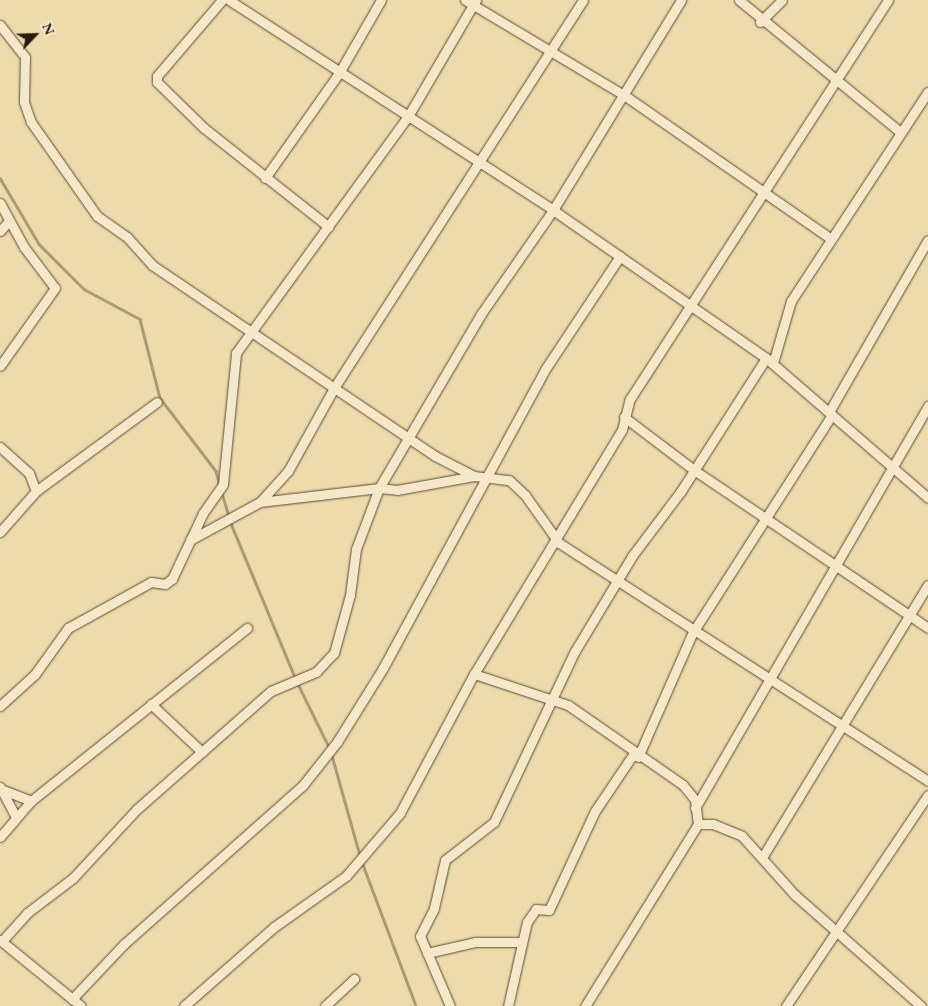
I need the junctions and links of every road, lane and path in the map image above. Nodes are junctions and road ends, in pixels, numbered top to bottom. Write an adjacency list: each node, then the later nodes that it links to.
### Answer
1 (222, 0): 20 (street)
2 (229, 0): 13 (street)
3 (381, 0): 13 (street)
4 (583, 0): 12 (street)
5 (681, 0): 16 (street)
6 (739, 0): 10 (street)
7 (782, 0): 10 (street)
8 (888, 0): 14 (street)
9 (471, 2): 12 (street); 17 (street)
10 (760, 22): 14 (street)
11 (0, 25): 31 (street)
12 (550, 48): 16 (street); 19 (street)
13 (339, 73): 17 (street); 20 (street)
14 (837, 79): 18 (street); 21 (street)
15 (928, 92): 18 (street)
16 (624, 96): 21 (street); 23 (street)
17 (407, 118): 19 (street); 25 (street)
18 (900, 132): 27 (street)
19 (481, 163): 23 (street); 34 (street)
20 (265, 178): 25 (street)
21 (763, 189): 27 (street); 30 (street)
22 (0, 203): 24 (street)
23 (554, 210): 29 (street); 39 (street)
24 (10, 221): 26 (street); 33 (street)
25 (329, 227): 31 (street)
26 (0, 231)
27 (831, 239): 32 (street)
28 (928, 240): 37 (street)
29 (620, 256): 30 (street); 44 (street)
30 (691, 305): 32 (street); 38 (street)
31 (249, 331): 34 (street); 52 (street)
32 (769, 360): 37 (street); 42 (street)
33 (0, 366)
34 (334, 388): 39 (street); 48 (street)
35 (157, 402): 46 (street)
36 (928, 406): 41 (street)
37 (831, 413): 41 (street); 49 (street)
38 (624, 417): 42 (street); 51 (street)
39 (407, 436): 43 (street); 45 (street)
40 (0, 447): 46 (street)
41 (895, 468): 47 (street); 53 (street)
42 (694, 470): 49 (street); 54 (street)
43 (474, 476): 44 (street); 45 (street)
44 (487, 476): 51 (street); 83 (street)
45 (379, 488): 48 (street); 66 (street)
46 (36, 491): 50 (street)
47 (928, 498)
48 (260, 502): 52 (street)
49 (764, 517): 53 (street); 59 (street)
50 (0, 532)
51 (554, 537): 54 (street); 60 (street)
52 (190, 540): 64 (street)
53 (838, 563): 56 (street); 61 (street)
54 (617, 583): 59 (street); 62 (street)
55 (928, 585): 56 (street)
56 (909, 615): 58 (street); 65 (street)
57 (247, 628): 63 (street)
58 (928, 628)
59 (693, 632): 61 (street); 67 (street)
60 (474, 674): 62 (street); 85 (street)
61 (768, 680): 65 (street); 72 (street)
62 (555, 701): 67 (street); 81 (street)
63 (151, 704): 66 (street); 71 (street)
64 (0, 706)
65 (840, 726): 68 (street); 77 (street)
66 (202, 752): 79 (street)
67 (636, 755): 72 (street); 80 (street)
68 (928, 781)
69 (2, 788): 71 (street); 74 (street)
70 (926, 799): 73 (street); 78 (street)
71 (31, 800): 74 (street)
72 (695, 808): 75 (street)
73 (928, 812)
74 (16, 817): 76 (street)
75 (698, 824): 77 (street); 89 (street)
76 (0, 836)
77 (763, 856): 78 (street)
78 (837, 932): 90 (street); 91 (street)
79 (1, 940): 83 (street)
80 (522, 942): 81 (street); 88 (street)
81 (428, 953): 87 (street)
82 (354, 979): 86 (street)
83 (72, 999): 84 (street)
84 (82, 1006)
85 (184, 1006)
86 (325, 1006)
87 (450, 1006)
88 (508, 1006)
89 (585, 1006)
90 (786, 1006)
91 (921, 1006)

